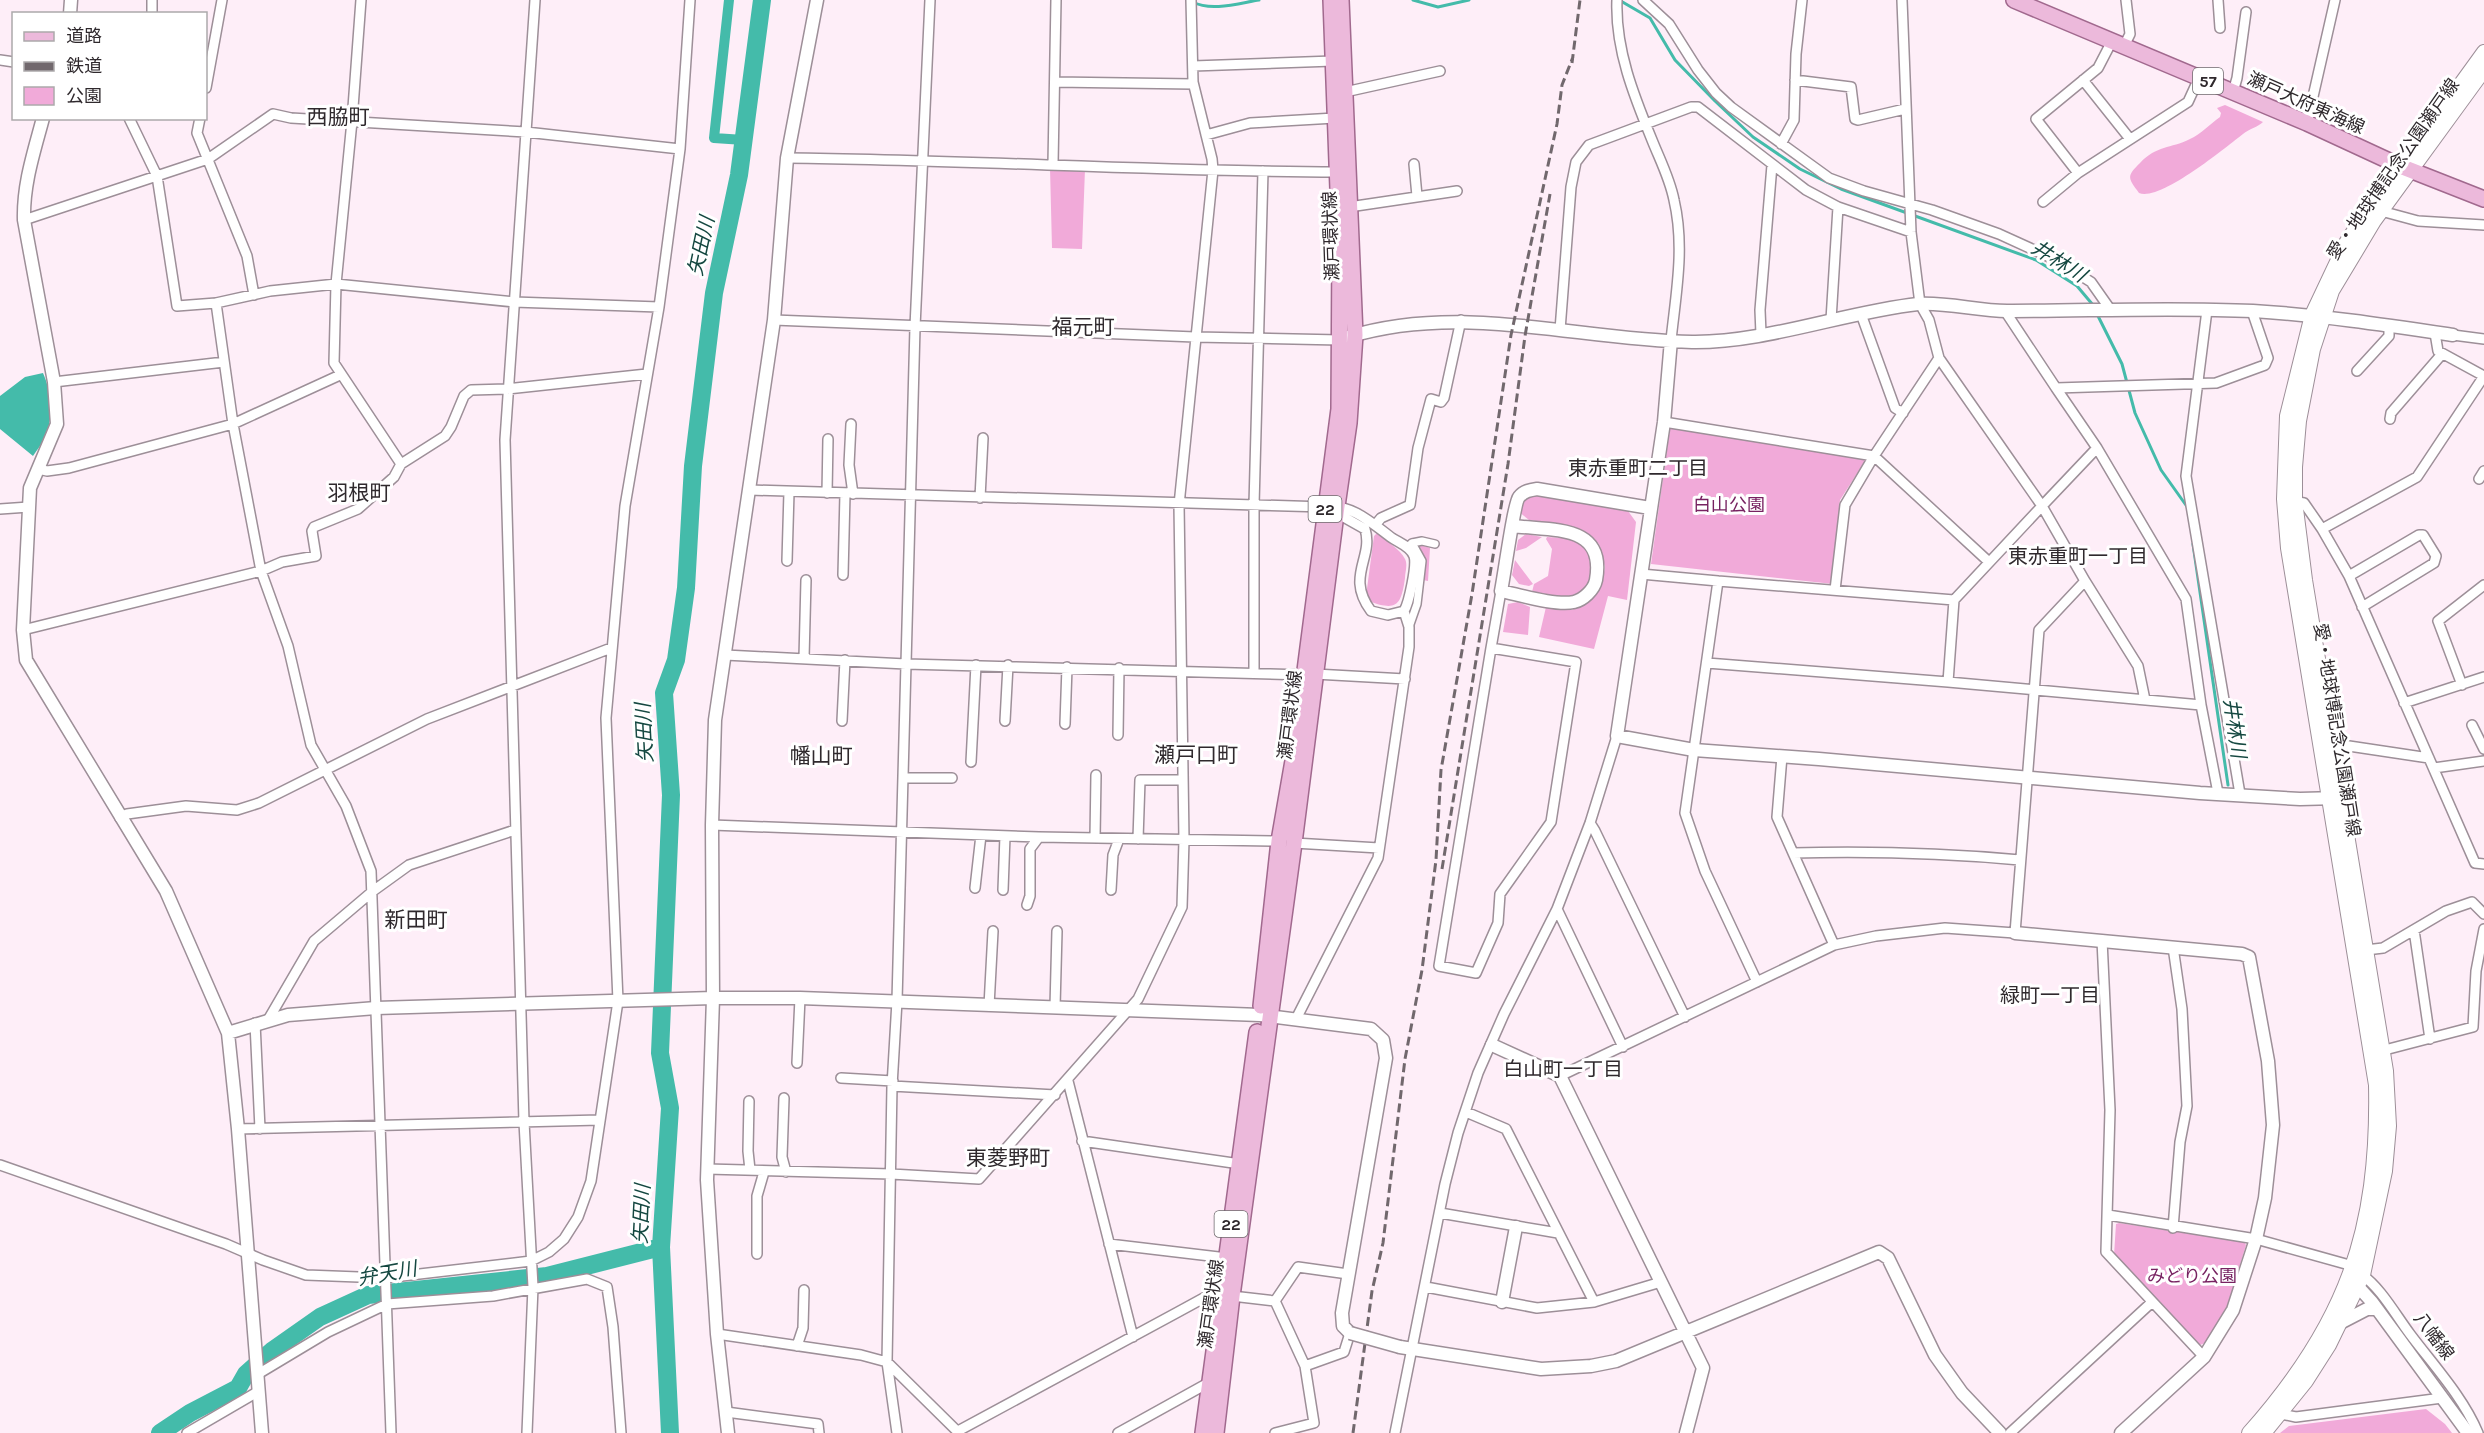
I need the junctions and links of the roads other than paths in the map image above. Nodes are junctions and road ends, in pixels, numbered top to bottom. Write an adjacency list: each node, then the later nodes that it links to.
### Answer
1 (222, 0): 21 (street)
2 (361, 0): 42 (street)
3 (535, 0): 45 (street)
4 (690, 0): 49 (street)
5 (817, 0): 50 (street)
6 (930, 0): 52 (street)
7 (1056, 0): 32 (street)
8 (1191, 0): 26 (street)
9 (1331, 0): 25 (main road, 瀬戸環状線 / 22)
10 (1341, 0): 35 (main road, 瀬戸環状線 / 22)
11 (1643, 0): 48 (street)
12 (1802, 0): 30 (street)
13 (1902, 0): 37 (street)
14 (2014, 0): 23 (main road, 瀬戸大府東海線 / 57)
15 (2126, 0): 23 (street)
16 (2218, 0): 20 (street)
17 (2335, 0): 43 (street)
18 (1617, 5): 44 (street)
19 (2246, 12): 36 (street)
20 (2220, 28)
21 (217, 29): 22 (street); 33 (street)
22 (207, 31)
23 (2118, 44): 29 (main road, 瀬戸大府東海線 / 57); 31 (street)
24 (2484, 52): 56 (main road, 愛・地球博記念公園瀬戸線)
25 (1333, 61): 26 (street); 38 (main road, 瀬戸環状線 / 22)
26 (1192, 66): 34 (street)
27 (2484, 70): 56 (main road, 愛・地球博記念公園瀬戸線)
28 (1440, 71): 35 (street)
29 (2199, 78): 36 (main road, 瀬戸大府東海線 / 57); 47 (street)
30 (1795, 80): 37 (street); 48 (street)
31 (2083, 80): 47 (street); 60 (street)
32 (1054, 82): 34 (street); 53 (street)
33 (207, 83)
34 (1193, 84): 46 (street)
35 (1345, 92): 67 (main road, 瀬戸環状線 / 22)
36 (2233, 92): 43 (main road, 瀬戸大府東海線 / 57)
37 (1905, 109): 66 (street)
38 (1335, 118): 46 (street); 59 (main road, 瀬戸環状線 / 22)
39 (42, 120): 70 (street)
40 (130, 120): 61 (street)
41 (200, 120): 51 (street)
42 (352, 121): 45 (street); 51 (street); 73 (street)
43 (2307, 123): 56 (main road, 瀬戸大府東海線 / 57)
44 (1646, 126): 55 (street); 90 (street); 98 (street)
45 (526, 132): 49 (street); 75 (street)
46 (1206, 135): 57 (street)
47 (2130, 139): 60 (street)
48 (1781, 144): 66 (street)
49 (680, 149): 78 (street)
50 (787, 158): 52 (street); 85 (street)
51 (208, 159): 61 (street); 74 (street)
52 (921, 160): 53 (street); 89 (street)
53 (1053, 164): 57 (street)
54 (1414, 164): 63 (street)
55 (1772, 165): 68 (street); 92 (street)
56 (2407, 168): 64 (main road, 瀬戸大府東海線 / 57); 69 (main road, 愛・地球博記念公園瀬戸線); 84 (main road, 愛・地球博記念公園瀬戸線)
57 (1213, 170): 58 (street); 94 (street)
58 (1263, 171): 59 (street); 96 (street)
59 (1337, 172): 95 (main road, 瀬戸環状線 / 22)
60 (2078, 173): 65 (street)
61 (157, 176): 70 (street); 76 (street)
62 (1457, 191): 63 (street)
63 (1417, 196): 67 (street)
64 (2484, 199)
65 (2043, 202)
66 (1909, 205): 72 (street); 79 (street)
67 (1349, 207): 95 (main road, 瀬戸環状線 / 22)
68 (1838, 207): 72 (street); 87 (street)
69 (2381, 211): 71 (street); 84 (main road, 愛・地球博記念公園瀬戸線)
70 (24, 220): 106 (street)
71 (2484, 225)
72 (1911, 232): 77 (street)
73 (336, 284): 74 (street); 75 (street); 104 (street)
74 (254, 295): 76 (street)
75 (514, 302): 78 (street); 109 (street)
76 (216, 303): 101 (street)
77 (1920, 304): 81 (street); 83 (street); 100 (street)
78 (659, 307): 103 (street)
79 (2108, 309): 80 (street); 81 (street)
80 (2207, 310): 82 (street); 107 (street)
81 (2005, 311): 108 (street)
82 (2252, 311): 84 (street); 107 (street)
83 (1861, 315): 87 (street); 110 (street)
84 (2317, 316): 88 (street); 127 (main road, 愛・地球博記念公園瀬戸線)
85 (774, 320): 89 (street); 121 (street)
86 (1461, 320): 90 (street); 95 (street); 135 (street)
87 (1830, 320): 92 (street)
88 (2389, 326): 91 (street); 102 (street)
89 (915, 327): 94 (street); 125 (street)
90 (1560, 330): 98 (street)
91 (2435, 333): 93 (street); 99 (street)
92 (1761, 334): 98 (street)
93 (2452, 335): 97 (street)
94 (1195, 337): 96 (street); 128 (street)
95 (1348, 338): 96 (street); 134 (main road, 瀬戸環状線 / 22)
96 (1258, 339): 129 (street)
97 (2484, 339)
98 (1671, 340): 112 (street)
99 (2442, 354): 105 (street); 111 (street)
100 (1939, 358): 110 (street); 130 (street)
101 (224, 362): 106 (street); 113 (street)
102 (2356, 371)
103 (647, 374): 109 (street); 157 (street)
104 (340, 375): 113 (street); 119 (street)
105 (2484, 376): 137 (street)
106 (54, 382): 120 (street)
107 (2196, 383): 108 (street); 202 (street)
108 (2056, 388): 117 (street)
109 (507, 389): 119 (street); 174 (street)
110 (1903, 413): 118 (street)
111 (2390, 419)
112 (1664, 423): 118 (street); 132 (street)
113 (233, 424): 120 (street); 142 (street)
114 (851, 424): 124 (street)
115 (983, 438): 126 (street)
116 (828, 439): 123 (street)
117 (2097, 448): 130 (street); 179 (street)
118 (1874, 456): 141 (street); 150 (street)
119 (401, 464): 142 (street)
120 (38, 469): 131 (street)
121 (750, 490): 122 (street); 159 (street)
122 (789, 492): 123 (street); 140 (street)
123 (827, 493): 124 (street)
124 (849, 494): 125 (street); 144 (street)
125 (910, 496): 126 (street); 162 (street)
126 (980, 498): 128 (street)
127 (2289, 500): 137 (street); 187 (main road, 愛・地球博記念公園瀬戸線)
128 (1179, 504): 129 (street); 168 (street)
129 (1254, 506): 134 (street); 169 (street)
130 (2042, 506): 141 (street); 148 (street)
131 (29, 507): 133 (street); 156 (street)
132 (1650, 508): 136 (street); 143 (street)
133 (0, 509)
134 (1333, 509): 135 (street); 154 (street); 170 (main road, 瀬戸環状線 / 22)
135 (1376, 524): 139 (street)
136 (1513, 526): 151 (street); 151 (street)
137 (2322, 529): 145 (street)
138 (1435, 544): 139 (street)
139 (1410, 545): 154 (street); 155 (street)
140 (787, 561)
141 (1989, 562): 152 (street)
142 (261, 571): 156 (street); 195 (street)
143 (1641, 574): 147 (street); 186 (street)
144 (843, 575)
145 (2349, 576): 153 (street); 153 (street)
146 (806, 580): 160 (street)
147 (1718, 581): 150 (street); 163 (street)
148 (2085, 581): 176 (street); 177 (street)
149 (2484, 585): 175 (street)
150 (1835, 590): 152 (street)
151 (1501, 591): 158 (street)
152 (1954, 600): 173 (street)
153 (2362, 607): 178 (street)
154 (1404, 611): 155 (street)
155 (1409, 627): 172 (street)
156 (23, 630): 204 (street)
157 (611, 648): 174 (street); 240 (street)
158 (1491, 648): 158 (street)
159 (724, 655): 160 (street); 206 (street)
160 (804, 658): 161 (street)
161 (845, 660): 162 (street); 180 (street)
162 (906, 663): 164 (street); 198 (street)
163 (1707, 663): 173 (street); 189 (street)
164 (976, 665): 165 (street); 193 (street)
165 (1008, 665): 166 (street); 181 (street)
166 (1066, 667): 167 (street); 182 (street)
167 (1119, 668): 168 (street); 185 (street)
168 (1180, 670): 169 (street); 200 (street)
169 (1254, 673): 170 (street)
170 (1309, 675): 172 (street); 216 (main road, 瀬戸環状線 / 22)
171 (2484, 677): 175 (street)
172 (1405, 679): 217 (street)
173 (1948, 682): 176 (street)
174 (512, 685): 195 (street); 207 (street)
175 (2462, 685): 178 (street)
176 (2035, 689): 177 (street); 197 (street)
177 (2145, 700): 179 (street)
178 (2404, 703): 191 (street)
179 (2201, 705): 201 (street)
180 (842, 721)
181 (1005, 721)
182 (1065, 724)
183 (2472, 725): 184 (street)
184 (2481, 734): 188 (street)
185 (1118, 735)
186 (1617, 736): 189 (street); 205 (street)
187 (2327, 742): 191 (street); 203 (main road, 愛・地球博記念公園瀬戸線)
188 (2484, 749)
189 (1694, 750): 190 (street); 237 (street)
190 (1782, 756): 197 (street); 218 (street)
191 (2429, 758): 194 (street)
192 (2484, 760): 194 (street)
193 (971, 762)
194 (2434, 768): 220 (street)
195 (326, 772): 204 (street); 224 (street)
196 (1096, 775): 212 (street)
197 (2027, 777): 201 (street); 219 (street)
198 (903, 778): 199 (street); 208 (street)
199 (952, 778)
200 (1182, 780): 214 (street); 215 (street)
201 (2218, 793): 202 (street)
202 (2241, 794): 203 (street)
203 (2335, 798): 236 (main road, 愛・地球博記念公園瀬戸線); 255 (main road, 愛・地球博記念公園瀬戸線)
204 (120, 818): 251 (street)
205 (1590, 823): 226 (street); 248 (street)
206 (712, 825): 208 (street); 238 (street)
207 (516, 831): 224 (street); 242 (street)
208 (900, 832): 209 (street); 241 (street)
209 (981, 835): 210 (street); 221 (street)
210 (1005, 836): 211 (street); 222 (street)
211 (1039, 837): 212 (street); 225 (street)
212 (1095, 838): 213 (street)
213 (1119, 839): 214 (street); 223 (street)
214 (1138, 839): 215 (street)
215 (1184, 840): 216 (street); 246 (street)
216 (1286, 842): 217 (street); 247 (main road, 瀬戸環状線 / 22)
217 (1380, 848): 249 (street)
218 (1792, 853): 219 (street); 234 (street)
219 (2020, 860): 232 (street)
220 (2484, 864)
221 (975, 888)
222 (1003, 890)
223 (1111, 890)
224 (374, 891): 245 (street); 250 (street)
225 (1028, 905)
226 (1557, 909): 253 (street); 254 (street)
227 (2484, 915): 229 (street)
228 (2484, 929): 252 (street)
229 (2414, 930): 236 (street); 252 (street)
230 (993, 931): 243 (street)
231 (1057, 931): 244 (street)
232 (2015, 933): 233 (street); 234 (street)
233 (2102, 940): 235 (street); 279 (street)
234 (1834, 945): 237 (street)
235 (2173, 947): 281 (street); 283 (street)
236 (2366, 950): 255 (main road, 愛・地球博記念公園瀬戸線)
237 (1757, 982): 248 (street)
238 (709, 998): 239 (street); 240 (street); 273 (street)
239 (800, 998): 241 (street); 256 (street)
240 (620, 1001): 242 (street); 265 (street)
241 (897, 1001): 243 (street); 260 (street)
242 (521, 1004): 245 (street); 266 (street)
243 (989, 1006): 244 (street)
244 (1055, 1007): 246 (street)
245 (376, 1008): 250 (street); 267 (street)
246 (1130, 1009): 247 (street); 259 (street)
247 (1265, 1015): 249 (street); 271 (main road, 瀬戸環状線 / 22); 296 (main road, 瀬戸環状線 / 22)
248 (1685, 1017): 254 (street)
249 (1296, 1019): 289 (street)
250 (261, 1022): 251 (street); 268 (street)
251 (228, 1033): 269 (street)
252 (2430, 1039): 255 (street)
253 (1492, 1045): 257 (street); 264 (street)
254 (1623, 1047): 257 (street)
255 (2377, 1052): 290 (main road, 愛・地球博記念公園瀬戸線)
256 (797, 1063)
257 (1560, 1076): 292 (street)
258 (841, 1078): 260 (street)
259 (1068, 1081): 261 (street); 270 (street)
260 (893, 1084): 261 (street); 277 (street)
261 (1055, 1095): 277 (street)
262 (784, 1098): 276 (street)
263 (749, 1101): 274 (street)
264 (1466, 1112): 278 (street); 282 (street)
265 (600, 1120): 266 (street); 288 (street)
266 (524, 1122): 267 (street); 288 (street)
267 (380, 1126): 268 (street); 291 (street)
268 (261, 1129): 269 (street)
269 (238, 1130): 285 (street)
270 (1082, 1141): 271 (street); 284 (street)
271 (1240, 1164): 287 (main road, 瀬戸環状線 / 22)
272 (0, 1165): 285 (street)
273 (707, 1169): 274 (street); 306 (street)
274 (750, 1170): 275 (street)
275 (764, 1172): 276 (street); 286 (street)
276 (786, 1172): 277 (street)
277 (891, 1174): 311 (street)
278 (1440, 1213): 280 (street); 293 (street)
279 (2108, 1215): 281 (street); 301 (street)
280 (1516, 1227): 282 (street); 299 (street)
281 (2173, 1228): 283 (street)
282 (1558, 1233): 300 (street)
283 (2256, 1239): 290 (street); 310 (street)
284 (1109, 1244): 287 (street); 307 (street)
285 (246, 1251): 291 (street); 313 (street)
286 (757, 1254)
287 (1227, 1258): 296 (main road, 瀬戸環状線 / 22)
288 (531, 1263): 291 (street); 294 (street)
289 (1348, 1274): 298 (street); 305 (street)
290 (2355, 1275): 302 (street, 八幡線); 303 (main road, 愛・地球博記念公園瀬戸線); 337 (main road, 愛・地球博記念公園瀬戸線); 340 (street, 八幡線)
291 (385, 1281): 297 (street)
292 (1661, 1282): 300 (street); 304 (street)
293 (1426, 1287): 299 (street); 309 (street)
294 (533, 1289): 297 (street); 323 (street); 324 (street)
295 (804, 1290): 308 (street)
296 (1226, 1295): 298 (street); 307 (street); 314 (main road, 瀬戸環状線 / 22); 330 (main road, 瀬戸環状線 / 22)
297 (387, 1302): 313 (street); 322 (street)
298 (1275, 1302): 312 (street)
299 (1502, 1302): 300 (street)
300 (1594, 1302)
301 (2151, 1303): 310 (street); 335 (street)
302 (2377, 1309): 303 (street); 316 (street, 八幡線)
303 (2340, 1323): 318 (main road, 愛・地球博記念公園瀬戸線)
304 (1687, 1332): 309 (street); 333 (street); 334 (street)
305 (1350, 1333): 309 (street, bridge); 312 (street)
306 (717, 1334): 308 (street); 317 (street)
307 (1133, 1336): 319 (street)
308 (797, 1346): 311 (street)
309 (1406, 1348): 332 (street)
310 (2204, 1358): 336 (street)
311 (887, 1362): 319 (street); 327 (street)
312 (1305, 1366): 331 (street)
313 (258, 1374): 315 (street)
314 (1210, 1382): 328 (street); 329 (main road, 瀬戸環状線 / 22)
315 (259, 1391): 320 (street); 321 (street)
316 (2442, 1398): 318 (street); 339 (street, 八幡線)
317 (726, 1412): 325 (street); 326 (street)
318 (2282, 1414): 338 (main road, 愛・地球博記念公園瀬戸線)
319 (959, 1432)
320 (186, 1433)
321 (262, 1433)
322 (391, 1433)
323 (527, 1433)
324 (621, 1433)
325 (728, 1433)
326 (819, 1433)
327 (897, 1433)
328 (1118, 1433)
329 (1203, 1433)
330 (1216, 1433)
331 (1275, 1433)
332 (1395, 1433)
333 (1686, 1433)
334 (2000, 1433)
335 (2010, 1433)
336 (2121, 1433)
337 (2249, 1433)
338 (2264, 1433)
339 (2468, 1433)
340 (2478, 1433)

